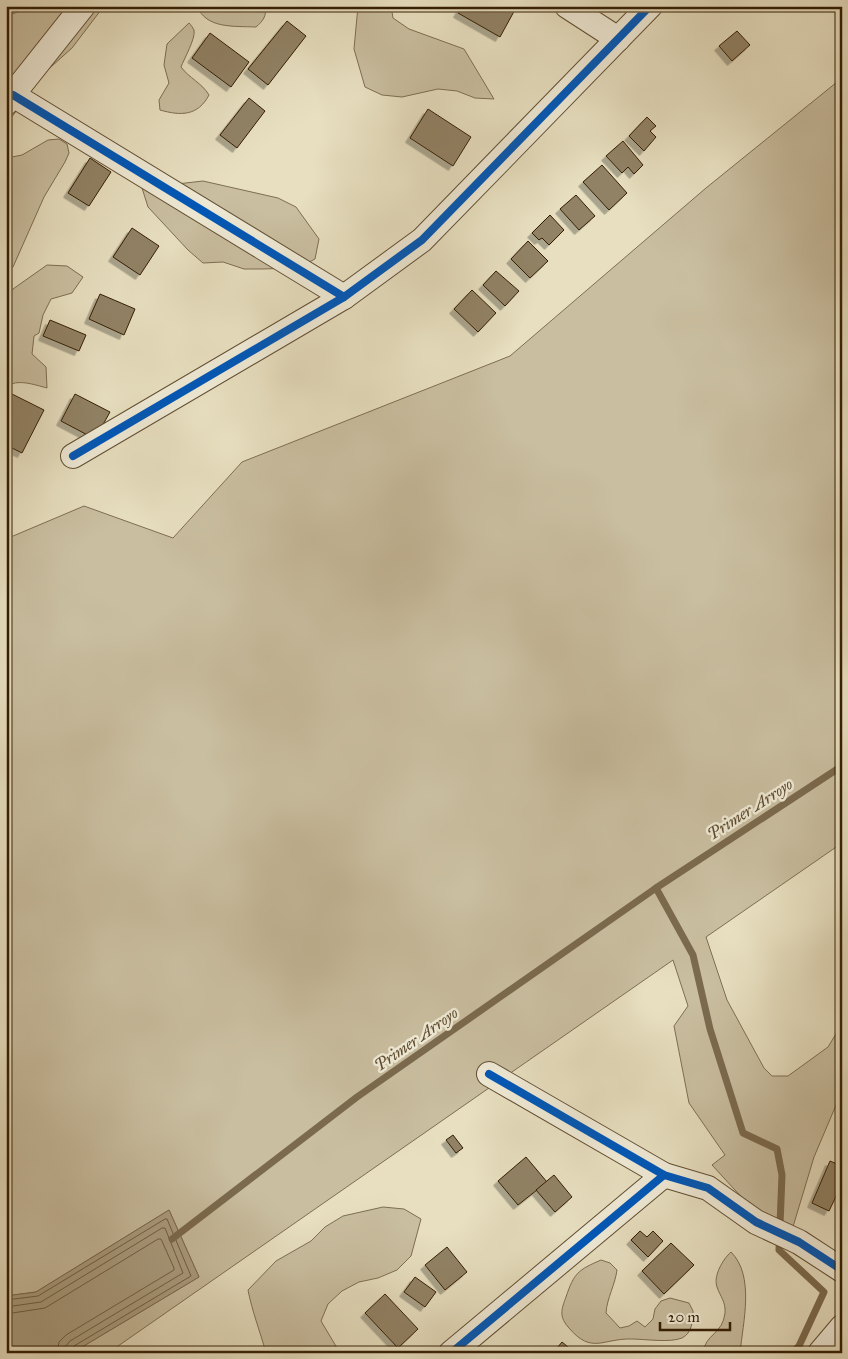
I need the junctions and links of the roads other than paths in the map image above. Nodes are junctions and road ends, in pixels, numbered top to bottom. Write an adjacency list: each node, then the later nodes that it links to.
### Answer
1 (83, 6): 5 (street)
2 (567, 6): 4 (street)
3 (650, 6): 4 (street)
4 (618, 39): 6 (street)
5 (10, 99): 6 (street)
6 (344, 297): 7 (street)
7 (73, 456)
8 (489, 1074): 9 (street)
9 (664, 1175): 10 (street); 12 (street)
10 (842, 1270)
11 (842, 1327): 13 (street)
12 (451, 1353)
13 (820, 1353)

